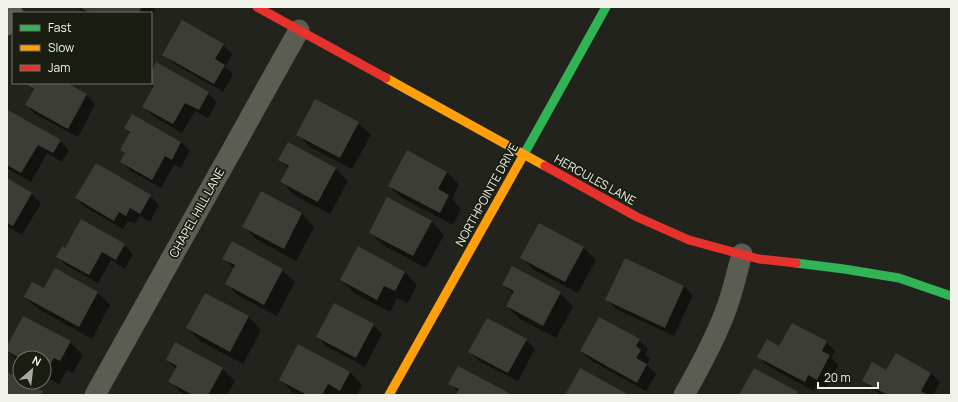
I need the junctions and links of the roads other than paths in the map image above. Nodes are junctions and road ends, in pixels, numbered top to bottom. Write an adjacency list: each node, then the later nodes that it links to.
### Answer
1 (256, 7): 5 (street, HERCULES LANE)
2 (606, 7): 6 (street, NORTHPOINTE DRIVE)
3 (12, 16): 4 (street)
4 (7, 25)
5 (299, 30): 6 (street, HERCULES LANE); 9 (street, CHAPEL HILL LANE)
6 (523, 155): 7 (street, HERCULES LANE); 10 (street, NORTHPOINTE DRIVE)
7 (742, 254): 8 (street, HERCULES LANE); 11 (street)
8 (951, 296)
9 (95, 395)
10 (389, 395)
11 (684, 395)

